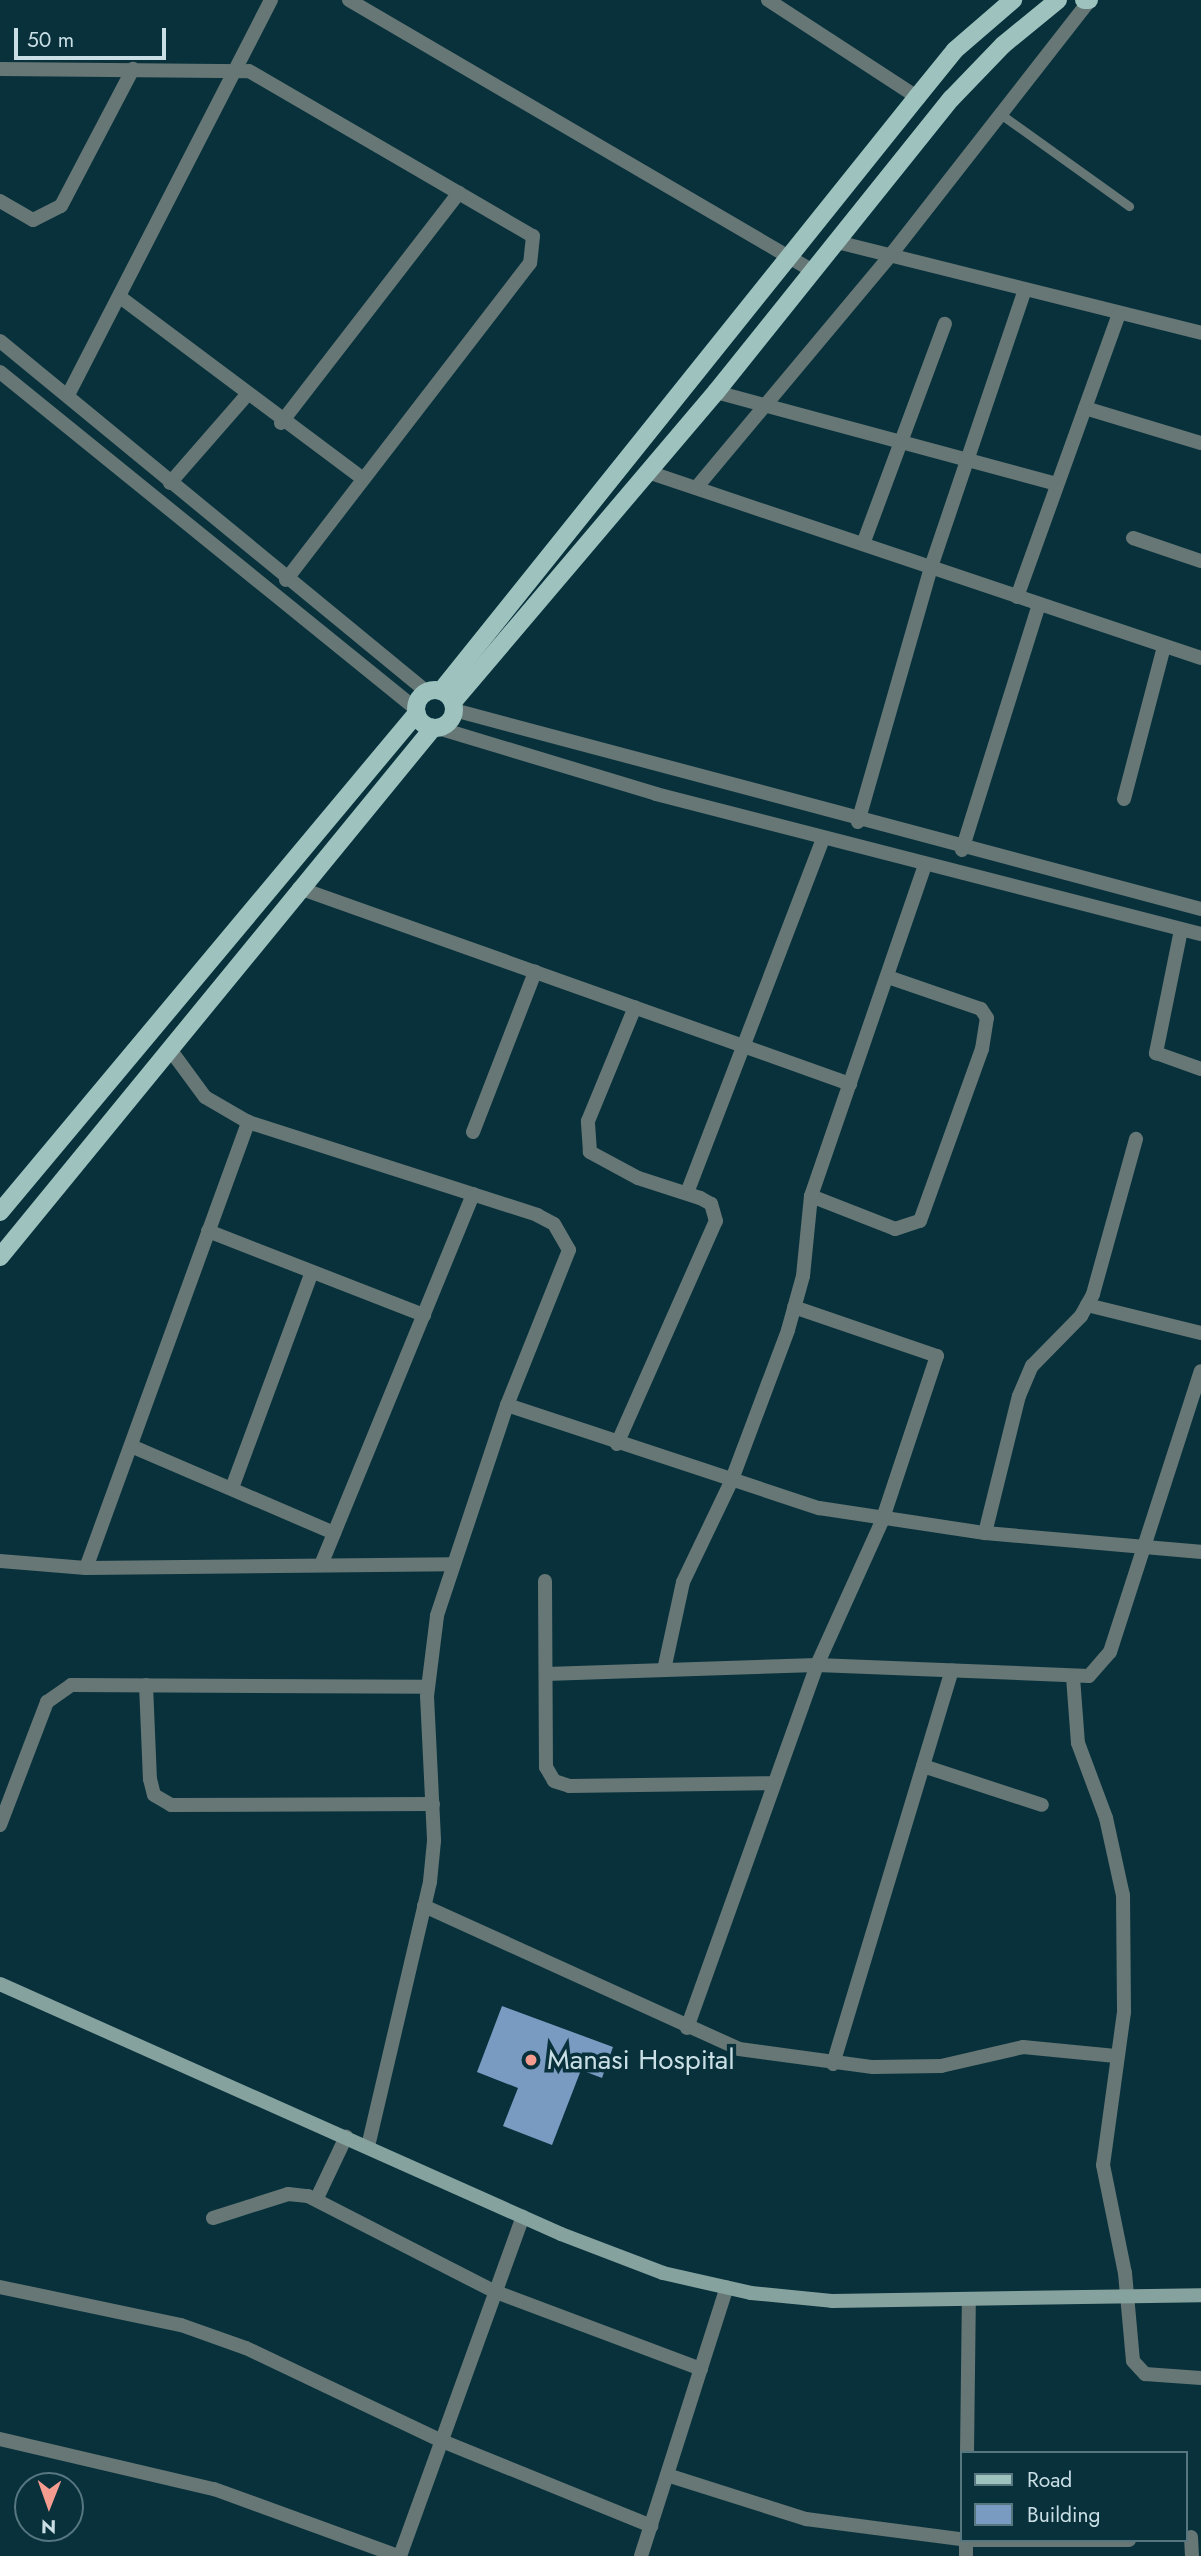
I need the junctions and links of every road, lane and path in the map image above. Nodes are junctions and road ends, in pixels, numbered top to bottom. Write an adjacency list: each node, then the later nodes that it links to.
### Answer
1 (271, 0): 8 (street)
2 (349, 0): 18 (street)
3 (768, 0): 11 (street)
4 (1013, 0): 11 (main road)
5 (1058, 0): 16 (main road)
6 (1084, 0): 7 (main road)
7 (1092, 0): 12 (street)
8 (240, 68): 10 (street); 13 (street); 21 (street)
9 (0, 69): 10 (street)
10 (133, 69): 14 (street)
11 (917, 97): 18 (main road)
12 (999, 113): 15 (lane); 17 (street)
13 (459, 193): 32 (street); 37 (street)
14 (0, 201)
15 (1129, 206)
16 (837, 242): 17 (street); 19 (main road)
17 (893, 252): 20 (street); 30 (street)
18 (790, 255): 19 (street); 50 (main road)
19 (813, 271): 27 (main road)
20 (1025, 290): 22 (street); 35 (street)
21 (120, 297): 28 (street); 29 (street)
22 (1119, 314): 24 (street); 31 (street)
23 (945, 324): 33 (street)
24 (1201, 333)
25 (0, 341): 28 (street)
26 (0, 372): 51 (street)
27 (716, 392): 30 (street); 36 (main road)
28 (68, 395): 38 (street)
29 (246, 396): 32 (street); 38 (street)
30 (765, 404): 33 (street); 40 (street)
31 (1085, 408): 34 (street); 39 (street)
32 (281, 424): 37 (street)
33 (901, 441): 35 (street); 42 (street)
34 (1201, 443)
35 (969, 460): 39 (street); 44 (street)
36 (648, 472): 40 (street); 50 (main road)
37 (362, 478): 45 (street)
38 (170, 483): 45 (street)
39 (1057, 484): 46 (street)
40 (696, 488): 42 (street)
41 (1133, 538): 43 (street)
42 (863, 544): 44 (street)
43 (1201, 561)
44 (931, 567): 46 (street); 54 (street)
45 (286, 580): 50 (street)
46 (1017, 597): 47 (street)
47 (1039, 604): 48 (street); 56 (street)
48 (1164, 646): 49 (street); 53 (street)
49 (1201, 658)
50 (444, 699): 51 (main road); 52 (main road); 54 (street)
51 (416, 711): 52 (main road); 75 (main road)
52 (436, 728): 55 (street); 58 (main road)
53 (1124, 799)
54 (858, 822): 56 (street)
55 (823, 838): 57 (street); 65 (street)
56 (962, 850): 59 (street)
57 (925, 864): 60 (street); 63 (street)
58 (299, 888): 62 (street); 66 (main road)
59 (1201, 909)
60 (1181, 930): 61 (street); 67 (street)
61 (1201, 934)
62 (534, 972): 64 (street); 70 (street)
63 (888, 977): 68 (street); 74 (street)
64 (635, 1007): 65 (street); 72 (street)
65 (744, 1046): 68 (street); 72 (street)
66 (169, 1048): 69 (street); 77 (main road)
67 (1201, 1069)
68 (850, 1084): 74 (street)
69 (248, 1122): 73 (street); 76 (street)
70 (473, 1132)
71 (1136, 1139): 79 (street)
72 (687, 1193): 85 (street)
73 (473, 1194): 81 (street); 84 (street)
74 (811, 1196): 80 (street)
75 (0, 1212)
76 (208, 1231): 78 (street); 86 (street)
77 (0, 1256)
78 (312, 1272): 81 (street); 88 (street)
79 (1087, 1305): 82 (street); 91 (street)
80 (794, 1307): 87 (street); 89 (street)
81 (424, 1315): 90 (street)
82 (1201, 1333)
83 (1201, 1371): 92 (street)
84 (507, 1405): 85 (street); 95 (street)
85 (617, 1444): 87 (street)
86 (131, 1446): 88 (street); 97 (street)
87 (731, 1482): 89 (street); 100 (street)
88 (232, 1488): 90 (street)
89 (882, 1521): 91 (street); 99 (street)
90 (334, 1533): 96 (street)
91 (985, 1533): 92 (street)
92 (1142, 1547): 93 (street); 103 (street)
93 (1201, 1552)
94 (0, 1561): 97 (street)
95 (452, 1564): 96 (street); 105 (street)
96 (321, 1565): 97 (street)
97 (86, 1568)
98 (545, 1581): 102 (street)
99 (817, 1665): 100 (street); 101 (street); 107 (street)
100 (664, 1670): 102 (street)
101 (952, 1671): 103 (street); 106 (street)
102 (546, 1674): 107 (street)
103 (1073, 1677): 114 (street)
104 (146, 1685): 105 (street); 108 (street); 110 (street)
105 (428, 1687): 108 (street)
106 (923, 1766): 109 (street); 115 (street)
107 (774, 1783): 113 (street)
108 (433, 1804): 111 (street)
109 (1042, 1805)
110 (0, 1825)
111 (424, 1906): 113 (street); 117 (street)
112 (0, 1984): 116 (main road)
113 (687, 2028): 115 (street)
114 (1116, 2056): 115 (street); 124 (street)
115 (833, 2064)
116 (346, 2137): 117 (main road); 118 (street)
117 (368, 2146): 119 (main road)
118 (317, 2199): 120 (street); 123 (street)
119 (523, 2217): 122 (main road); 123 (street)
120 (213, 2218)
121 (0, 2287): 130 (street)
122 (727, 2287): 126 (main road); 127 (street)
123 (496, 2292): 127 (street); 130 (street)
124 (1127, 2294): 125 (main road); 126 (main road); 128 (street)
125 (1201, 2295)
126 (969, 2300): 131 (street)
127 (701, 2369): 132 (street)
128 (1201, 2378)
129 (0, 2440): 139 (street)
130 (442, 2441): 133 (street); 139 (street)
131 (967, 2451)
132 (667, 2475): 133 (street); 135 (street)
133 (650, 2526): 140 (street)
134 (1192, 2537): 141 (street)
135 (960, 2539)
136 (990, 2542): 138 (street)
137 (1118, 2542): 138 (street)
138 (1079, 2549)
139 (399, 2556)
140 (641, 2556)
141 (1192, 2556)

